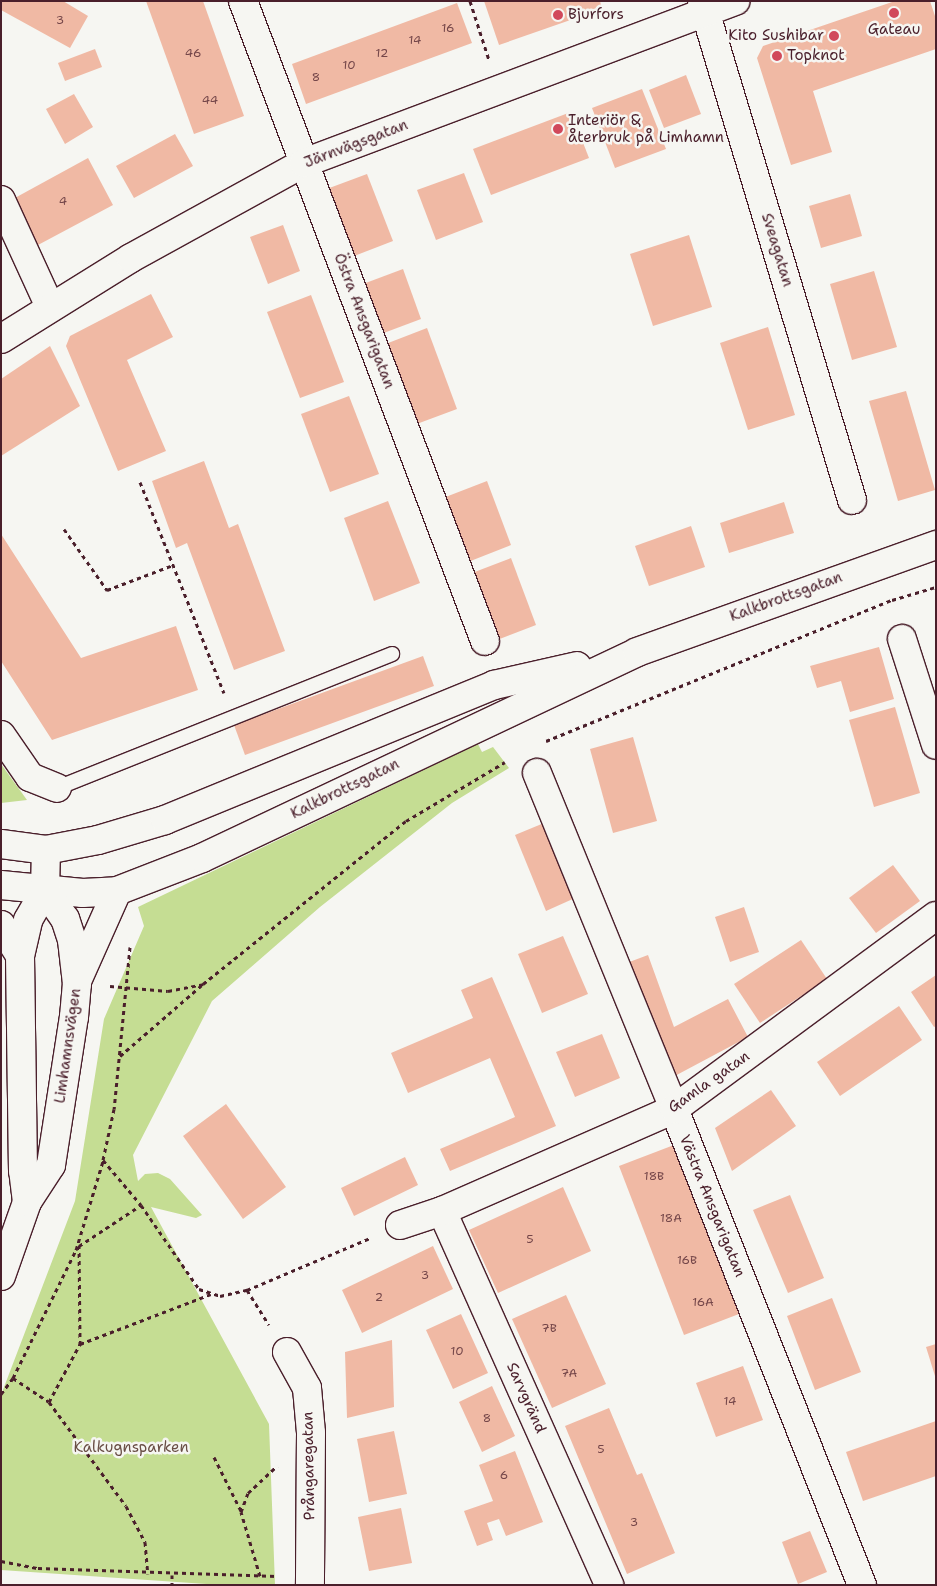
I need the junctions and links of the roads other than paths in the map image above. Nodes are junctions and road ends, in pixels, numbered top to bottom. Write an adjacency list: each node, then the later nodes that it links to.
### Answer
1 (243, 1): 4 (street, Östra Ansgarigatan)
2 (736, 1): 3 (street, Järnvägsgatan)
3 (704, 7): 4 (street, Järnvägsgatan); 8 (street, Sveagatan)
4 (304, 162): 6 (street, Järnvägsgatan); 11 (street, Östra Ansgarigatan)
5 (1, 200): 6 (street)
6 (50, 307): 7 (street, Järnvägsgatan)
7 (1, 340)
8 (852, 500)
9 (936, 545): 12 (street, Kalkbrottsgatan)
10 (902, 639): 15 (street)
11 (484, 641)
12 (637, 652): 19 (street, Kalkbrottsgatan); 22 (street, Kalkbrottsgatan)
13 (392, 654): 17 (lane)
14 (1, 735): 17 (street)
15 (936, 745)
16 (537, 773): 27 (street, Västra Ansgarigatan)
17 (57, 788)
18 (1, 844): 19 (street)
19 (46, 850): 21 (street, Limhamnsvägen)
20 (1, 884): 21 (street)
21 (45, 890): 22 (street, Kalkbrottsgatan); 25 (street, Limhamnsvägen); 26 (street, Limhamnsvägen)
22 (117, 891): 26 (street)
23 (936, 916): 27 (street, Gamla gatan)
24 (1, 925): 25 (street)
25 (20, 956): 28 (street, Limhamnsvägen)
26 (76, 984): 28 (street, Limhamnsvägen)
27 (674, 1109): 29 (street, Gamla gatan); 35 (street, Västra Ansgarigatan)
28 (27, 1202): 31 (street, Limhamnsvägen)
29 (442, 1211): 30 (street, Gamla gatan); 34 (street, Sarvgränd)
30 (400, 1225)
31 (1, 1276)
32 (286, 1352): 33 (street, Prångaregatan)
33 (310, 1580)
34 (609, 1585)
35 (862, 1585)

